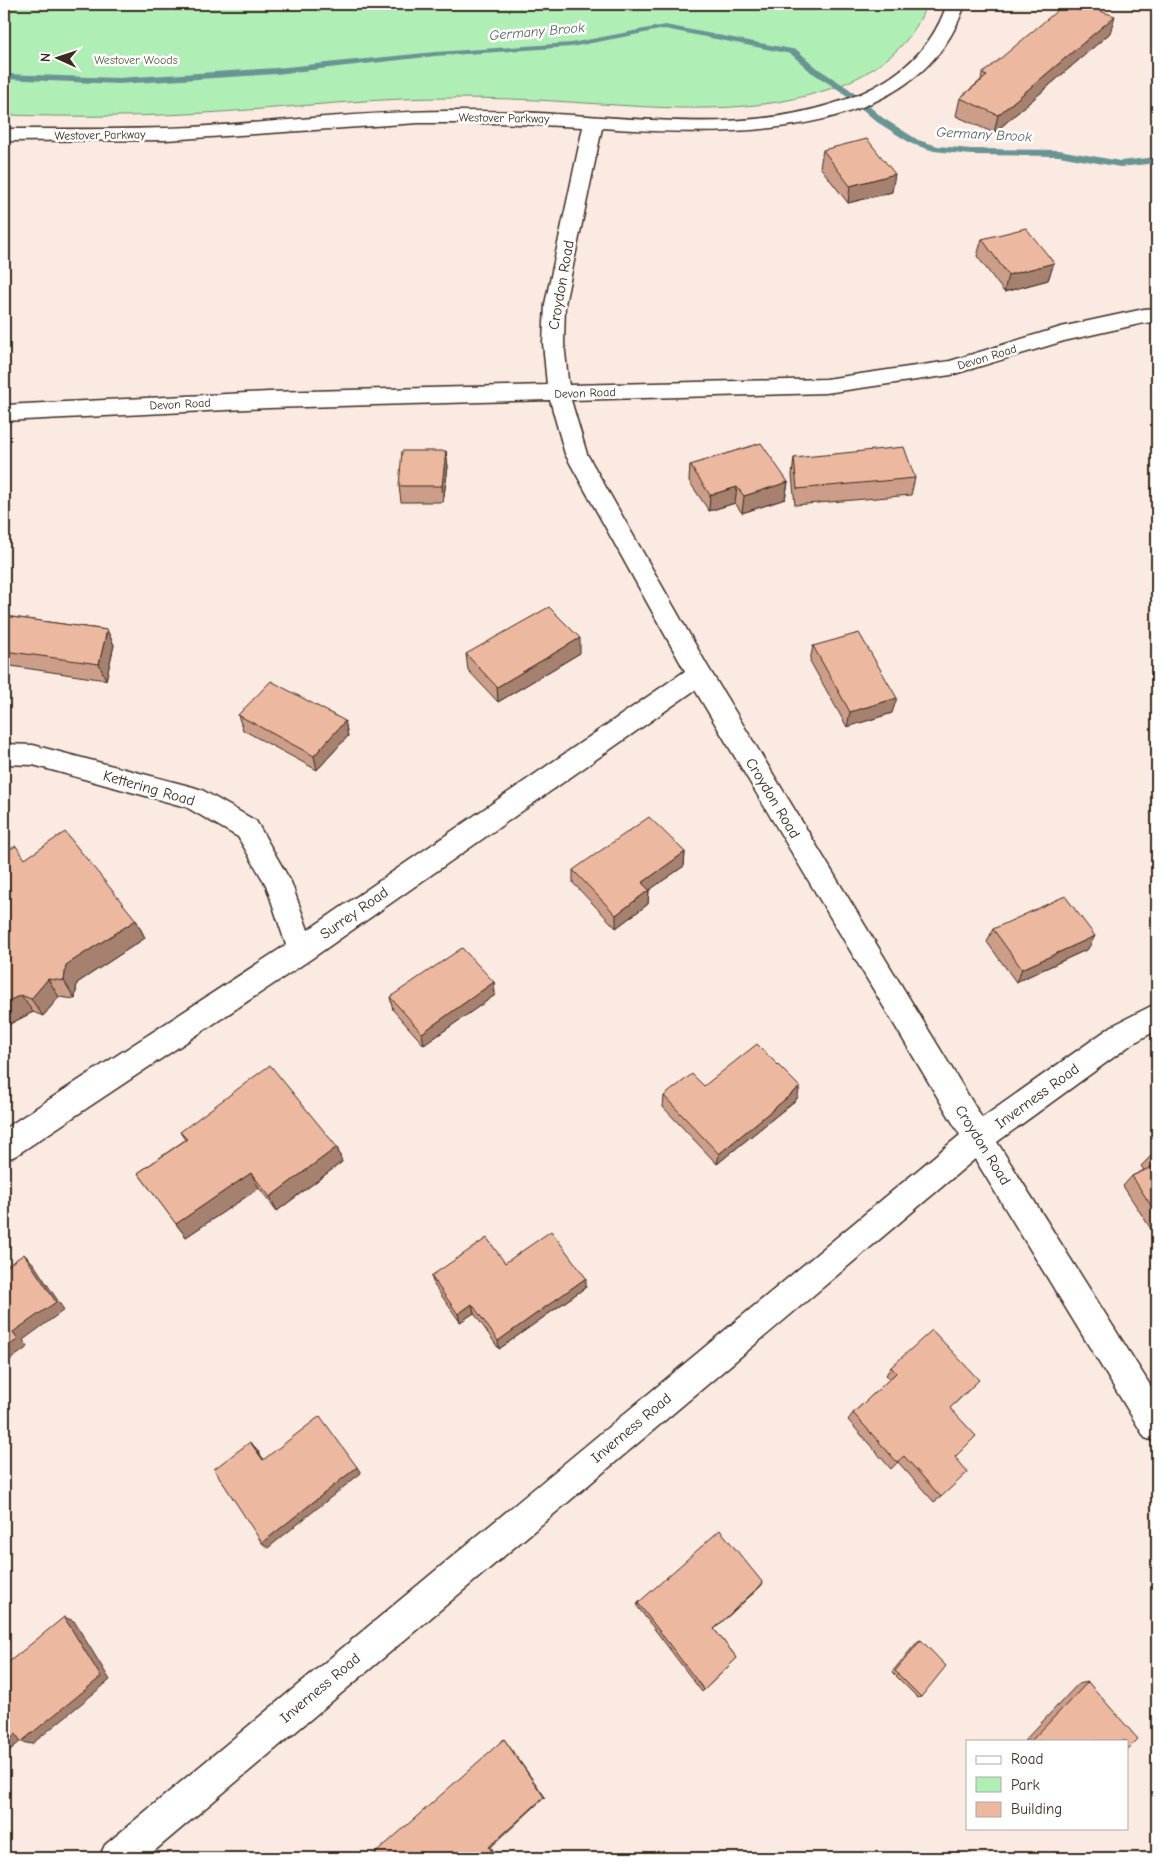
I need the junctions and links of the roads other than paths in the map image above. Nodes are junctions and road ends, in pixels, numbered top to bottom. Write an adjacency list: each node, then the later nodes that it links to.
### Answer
1 (956, 4): 2 (street, Westover Parkway)
2 (594, 122): 3 (street, Westover Parkway); 5 (street, Croydon Road)
3 (4, 135)
4 (1157, 315): 5 (street, Devon Road)
5 (558, 394): 6 (street, Devon Road); 7 (street, Croydon Road)
6 (4, 413)
7 (699, 674): 9 (street, Surrey Road); 11 (street, Croydon Road)
8 (4, 754): 9 (street, Kettering Road)
9 (301, 950): 12 (street, Surrey Road)
10 (1157, 1016): 11 (street, Inverness Road)
11 (978, 1138): 13 (street, Croydon Road); 14 (street, Inverness Road)
12 (4, 1146)
13 (1157, 1426)
14 (118, 1858)

